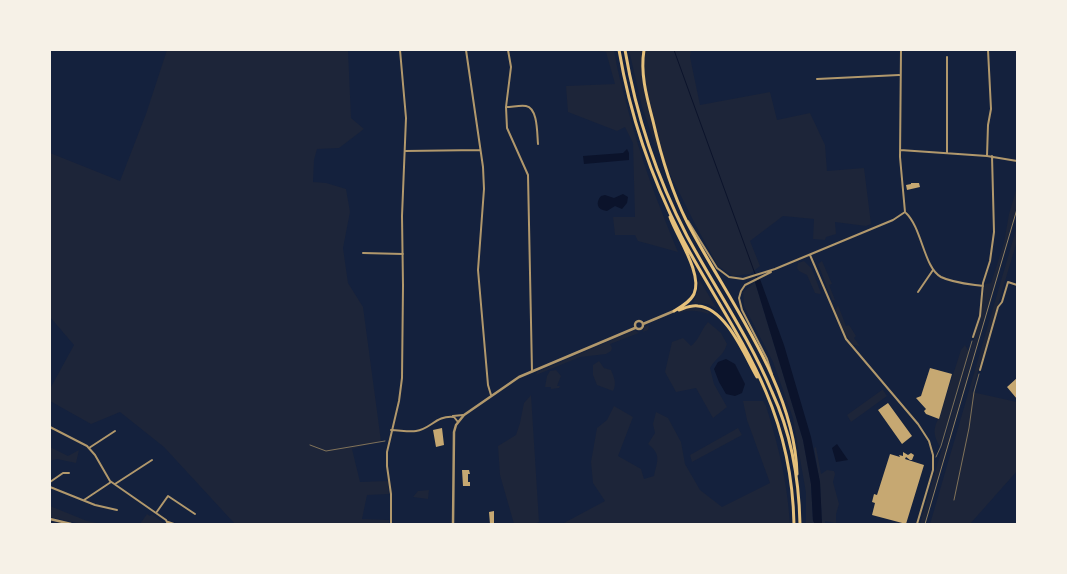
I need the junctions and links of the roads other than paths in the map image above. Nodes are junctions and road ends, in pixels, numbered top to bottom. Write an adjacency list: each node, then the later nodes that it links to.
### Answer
1 (400, 50): 16 (street)
2 (466, 50): 14 (street)
3 (508, 50): 12 (street)
4 (620, 50): 21 (main road)
5 (625, 50): 53 (main road)
6 (644, 50): 22 (main road)
7 (901, 50): 10 (street)
8 (988, 50): 18 (street)
9 (947, 57): 17 (street)
10 (900, 75): 11 (street); 15 (street)
11 (817, 79)
12 (506, 108): 13 (street); 37 (street)
13 (538, 144)
14 (481, 150): 16 (street); 40 (street)
15 (900, 150): 17 (street); 23 (street)
16 (405, 151): 25 (street)
17 (947, 153): 18 (street)
18 (988, 156): 19 (street)
19 (992, 156): 20 (street); 30 (street)
20 (1017, 161)
21 (656, 179): 32 (main road); 39 (main road)
22 (682, 212): 28 (street); 38 (main road)
23 (905, 212): 26 (street); 27 (street)
24 (363, 253): 25 (street)
25 (403, 254): 45 (street)
26 (810, 255): 28 (street); 67 (street)
27 (933, 270): 30 (street); 31 (street)
28 (761, 275): 38 (street)
29 (1017, 285): 36 (street)
30 (983, 286): 35 (street)
31 (918, 292)
32 (674, 311): 33 (street); 39 (main road)
33 (643, 324): 34 (street); 34 (street)
34 (635, 328): 37 (street)
35 (973, 337)
36 (980, 370)
37 (532, 371): 40 (street)
38 (774, 379): 53 (main road)
39 (765, 390): 65 (main road)
40 (491, 395): 41 (street)
41 (466, 414): 42 (street); 43 (street)
42 (451, 416): 43 (street); 45 (street)
43 (458, 422): 64 (street)
44 (50, 427): 47 (street)
45 (391, 430): 63 (street)
46 (115, 431): 47 (street)
47 (89, 448): 51 (street)
48 (152, 460): 52 (street)
49 (68, 474): 50 (street)
50 (50, 482)
51 (111, 482): 52 (street); 55 (street)
52 (115, 484): 57 (street)
53 (797, 484): 66 (main road)
54 (50, 487): 55 (street)
55 (84, 500): 56 (street)
56 (117, 510)
57 (156, 513): 58 (street); 60 (street)
58 (195, 514)
59 (50, 519): 61 (street)
60 (168, 523): 62 (street)
61 (71, 524)
62 (174, 524)
63 (391, 524)
64 (453, 524)
65 (794, 524)
66 (800, 524)
67 (918, 524)

